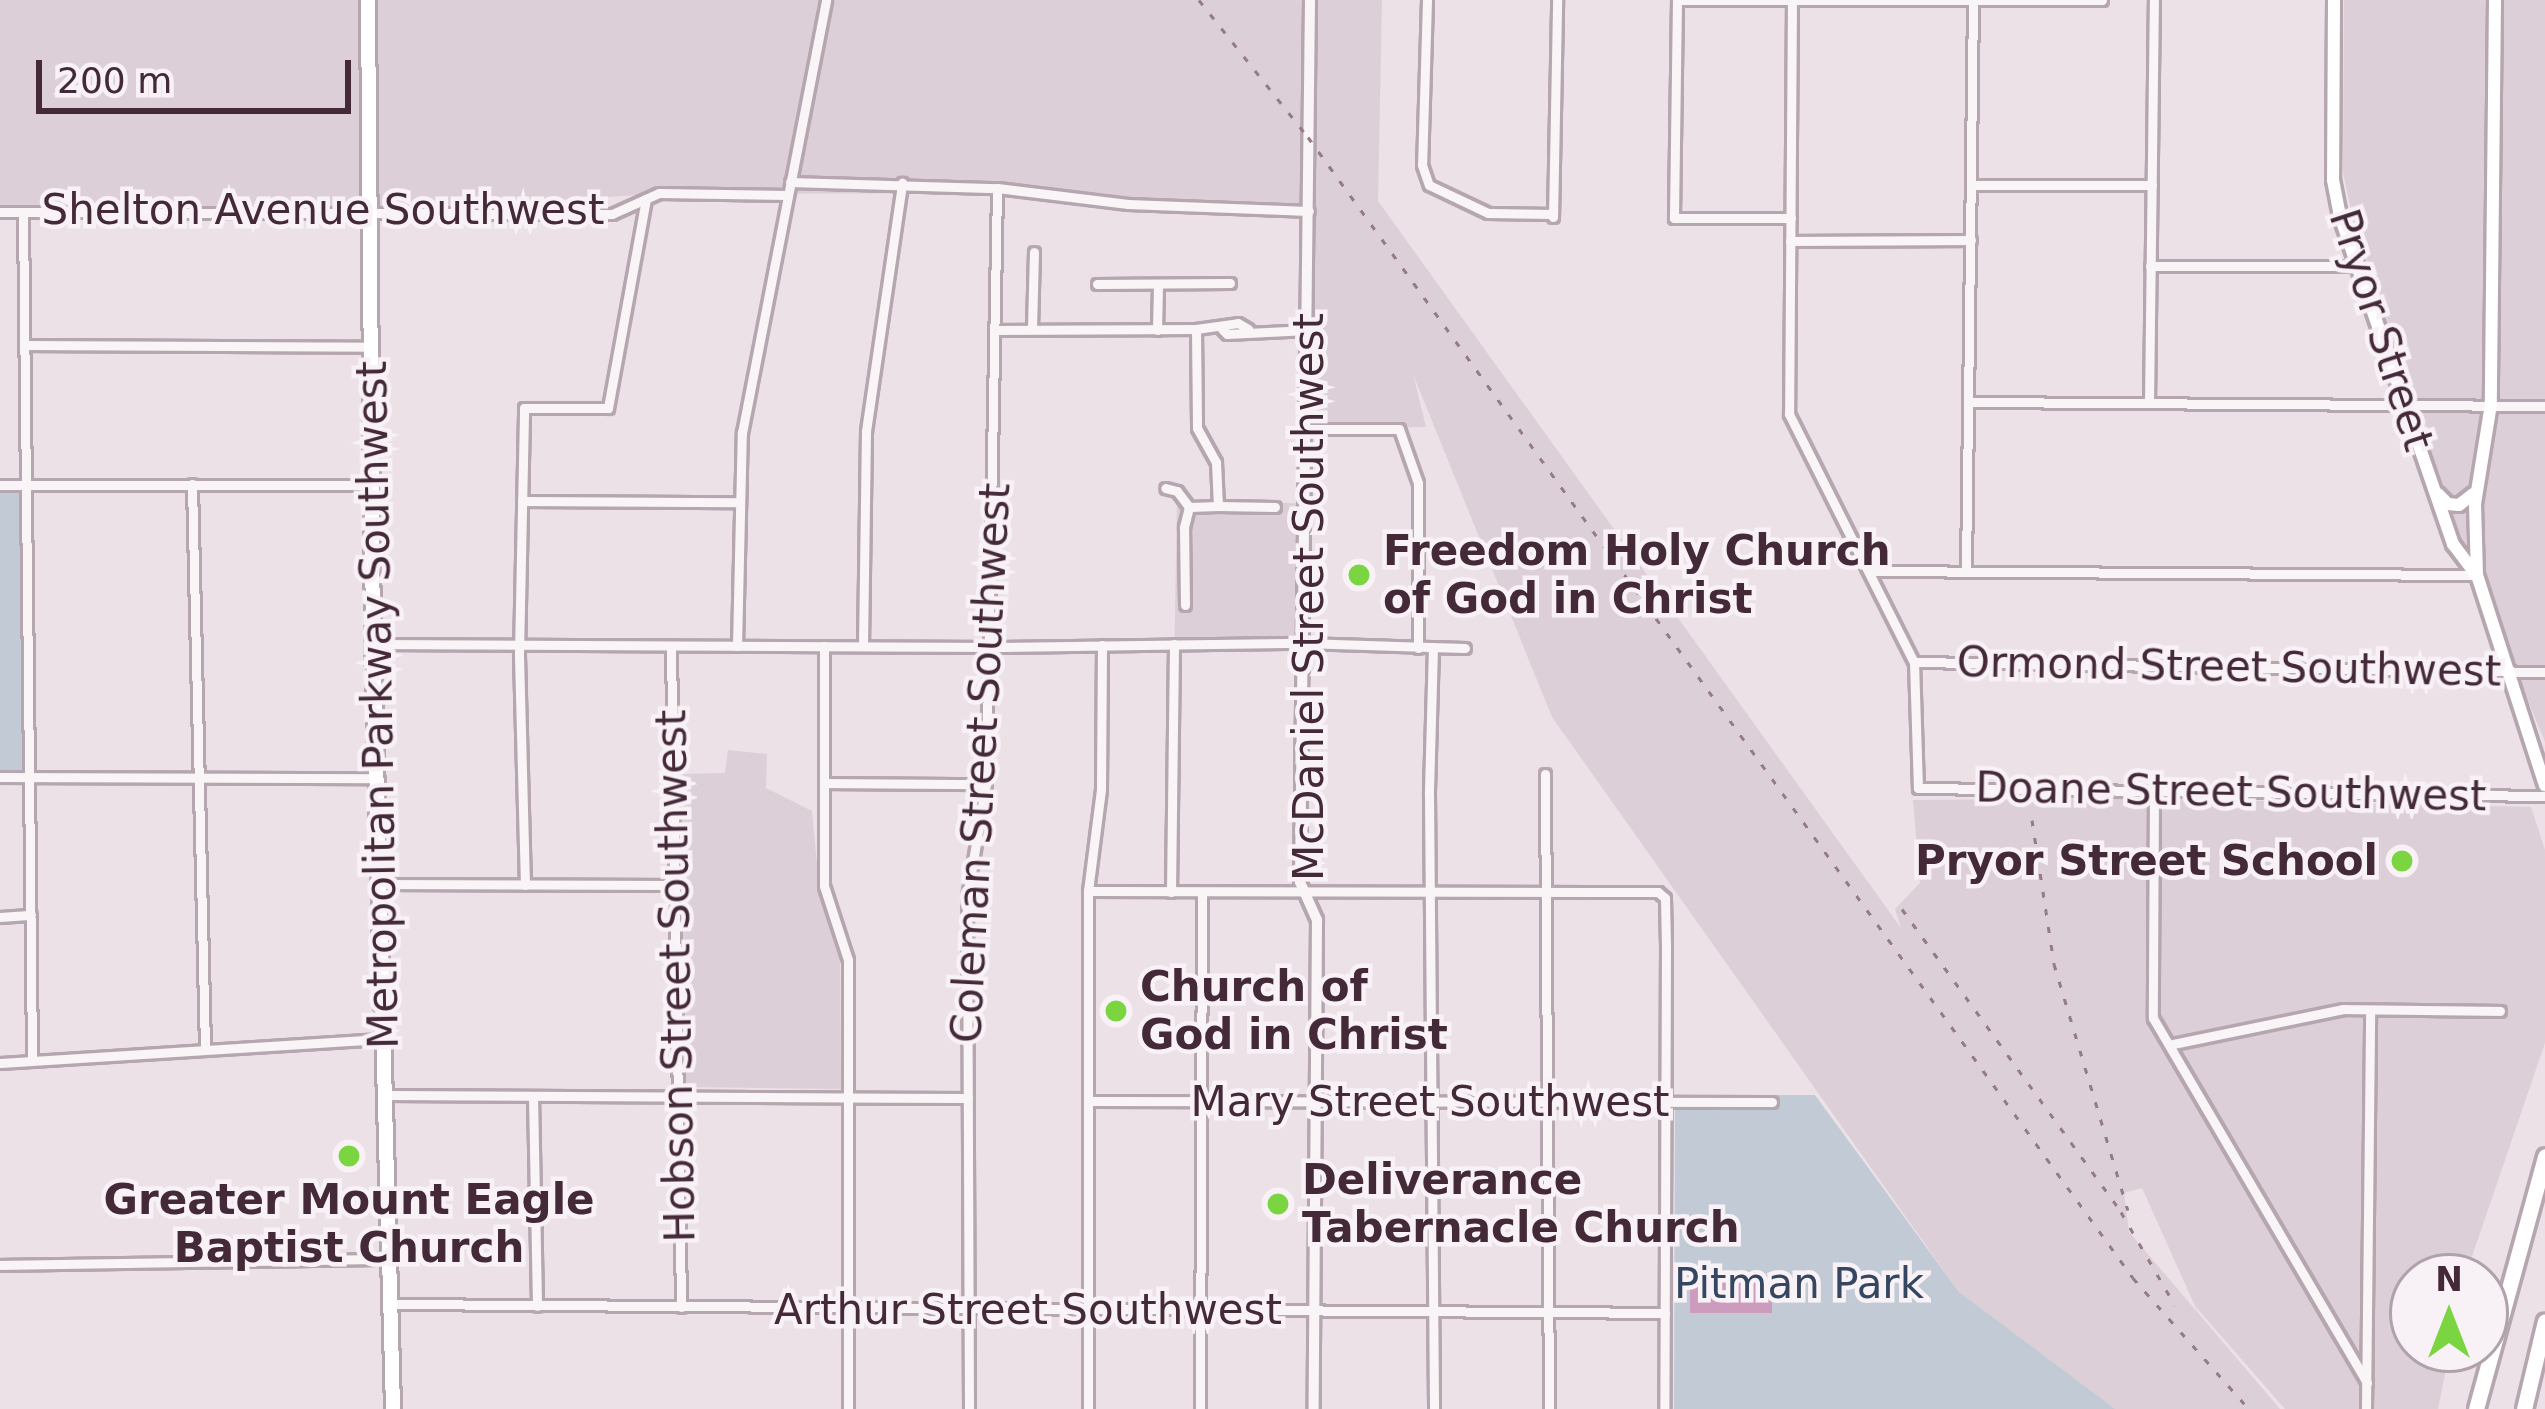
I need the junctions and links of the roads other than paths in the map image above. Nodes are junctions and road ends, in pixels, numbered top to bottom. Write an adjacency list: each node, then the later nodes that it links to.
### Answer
1 (368, 0): 23 (main road, Metropolitan Parkway Southwest)
2 (826, 0): 13 (street)
3 (1310, 0): 20 (street, McDaniel Street Southwest)
4 (1426, 0): 5 (street)
5 (1557, 0)
6 (1678, 0): 11 (street); 24 (street)
7 (2102, 0): 12 (street)
8 (2154, 0): 16 (street)
9 (2334, 0): 29 (main road, Pryor Street)
10 (2495, 0): 43 (main road)
11 (1792, 1): 12 (street); 24 (street)
12 (1973, 2): 15 (street)
13 (790, 182): 14 (street); 18 (street)
14 (902, 184): 17 (street); 70 (street)
15 (1972, 185): 16 (street); 25 (street)
16 (2152, 185): 28 (street)
17 (998, 188): 20 (street); 35 (street, Coleman Street Southwest)
18 (788, 195): 19 (street, Shelton Avenue Southwest); 54 (street)
19 (646, 199): 23 (street, Shelton Avenue Southwest); 53 (street)
20 (1310, 211): 37 (street, McDaniel Street Southwest)
21 (0, 212): 22 (street, Shelton Avenue Southwest)
22 (23, 212): 23 (street, Shelton Avenue Southwest); 38 (street)
23 (370, 212): 39 (main road, Metropolitan Parkway Southwest)
24 (1791, 218): 26 (street)
25 (1971, 240): 26 (street); 40 (street)
26 (1790, 241): 58 (street)
27 (1034, 252): 33 (street)
28 (2150, 266): 29 (street); 41 (street)
29 (2356, 266): 42 (main road, Pryor Street)
30 (1230, 283): 32 (street)
31 (1097, 284): 32 (street)
32 (1158, 285): 36 (street)
33 (1032, 328): 35 (street); 36 (street)
34 (1196, 329): 36 (street); 37 (street); 55 (street)
35 (996, 330): 71 (street, Coleman Street Southwest)
36 (1157, 330)
37 (1308, 330): 45 (street, McDaniel Street Southwest)
38 (24, 345): 39 (street); 48 (street)
39 (370, 347): 49 (main road, Metropolitan Parkway Southwest)
40 (1970, 402): 41 (street); 59 (street)
41 (2149, 403): 42 (street)
42 (2404, 404): 43 (street); 52 (main road, Pryor Street)
43 (2491, 404): 44 (street); 50 (main road)
44 (2545, 406)
45 (1306, 429): 62 (street, McDaniel Street Southwest); 73 (street)
46 (192, 484): 48 (street); 49 (street); 81 (street)
47 (0, 485): 48 (street)
48 (26, 485): 80 (street)
49 (372, 485): 63 (main road, Metropolitan Parkway Southwest)
50 (2476, 486): 52 (main road); 60 (main road)
51 (1165, 488): 56 (street)
52 (2434, 488): 60 (main road, Pryor Street)
53 (522, 501): 54 (street); 65 (street)
54 (738, 502): 68 (street)
55 (1218, 506): 56 (street); 57 (street)
56 (1189, 507): 61 (street)
57 (1275, 507)
58 (1871, 571): 59 (street); 75 (street)
59 (1966, 572): 60 (street)
60 (2477, 575): 76 (main road)
61 (1185, 605)
62 (1303, 643): 64 (street); 73 (street); 96 (street, McDaniel Street Southwest)
63 (373, 644): 65 (street); 82 (main road, Metropolitan Parkway Southwest)
64 (1174, 644): 66 (street); 94 (street)
65 (519, 645): 67 (street); 89 (street)
66 (1102, 645): 71 (street); 91 (street)
67 (671, 646): 68 (street); 90 (street, Hobson Street Southwest)
68 (737, 646): 69 (street)
69 (824, 646): 70 (street); 83 (street)
70 (863, 646): 71 (street)
71 (991, 647): 84 (street, Coleman Street Southwest)
72 (1433, 647): 73 (street); 74 (street); 92 (street)
73 (1418, 648)
74 (1465, 648)
75 (1914, 662): 76 (street, Ormond Street Southwest); 86 (street, Doane Street Southwest)
76 (2506, 672): 77 (street, Ormond Street Southwest); 85 (main road)
77 (2545, 672)
78 (1545, 774): 93 (street)
79 (0, 777): 80 (street)
80 (29, 777): 81 (street); 97 (street)
81 (198, 777): 82 (street); 103 (street)
82 (376, 778): 88 (main road, Metropolitan Parkway Southwest)
83 (824, 783): 84 (street); 109 (street)
84 (986, 784): 110 (street, Coleman Street Southwest)
85 (2545, 785)
86 (2154, 791): 87 (street, Doane Street Southwest); 102 (street)
87 (2545, 796)
88 (380, 884): 89 (street); 101 (main road, Metropolitan Parkway Southwest)
89 (526, 884): 90 (street)
90 (674, 885): 108 (street, Hobson Street Southwest)
91 (1088, 891): 94 (street); 112 (street)
92 (1431, 891): 93 (street); 96 (street); 111 (street)
93 (1549, 891): 115 (street); 116 (street)
94 (1171, 892): 95 (street)
95 (1202, 892): 96 (street); 113 (street)
96 (1304, 892): 114 (street, McDaniel Street Southwest)
97 (31, 915): 98 (street); 104 (street)
98 (0, 917)
99 (2371, 1010): 100 (street); 102 (street); 133 (street)
100 (2500, 1012)
101 (384, 1039): 103 (street); 106 (main road, Metropolitan Parkway Southwest)
102 (2173, 1044): 133 (street)
103 (206, 1049): 104 (street)
104 (32, 1059): 105 (street)
105 (0, 1063)
106 (386, 1095): 107 (street); 119 (main road, Metropolitan Parkway Southwest)
107 (533, 1096): 108 (street); 122 (street)
108 (676, 1096): 109 (street); 123 (street, Hobson Street Southwest)
109 (848, 1097): 110 (street); 124 (street)
110 (968, 1098): 125 (street, Coleman Street Southwest)
111 (1436, 1100): 114 (street, Mary Street Southwest); 115 (street, Mary Street Southwest); 129 (street)
112 (1088, 1101): 113 (street, Mary Street Southwest); 126 (street)
113 (1201, 1101): 114 (street, Mary Street Southwest); 127 (street)
114 (1316, 1101): 128 (street, McDaniel Street Southwest)
115 (1550, 1101): 116 (street, Mary Street Southwest); 130 (street)
116 (1665, 1102): 117 (street, Mary Street Southwest); 131 (street)
117 (1772, 1102)
118 (2545, 1156): 144 (highway)
119 (389, 1259): 120 (street); 121 (main road, Metropolitan Parkway Southwest)
120 (0, 1264)
121 (391, 1304): 122 (street, Arthur Street Southwest); 134 (main road, Metropolitan Parkway Southwest)
122 (536, 1306): 123 (street, Arthur Street Southwest)
123 (681, 1307): 124 (street, Arthur Street Southwest)
124 (848, 1308): 125 (street, Arthur Street Southwest); 135 (street)
125 (969, 1309): 126 (street, Arthur Street Southwest); 136 (street, Coleman Street Southwest)
126 (1088, 1310): 127 (street, Arthur Street Southwest); 137 (street)
127 (1200, 1311): 128 (street, Arthur Street Southwest); 138 (street)
128 (1315, 1312): 129 (street, Arthur Street Southwest); 139 (street, McDaniel Street Southwest)
129 (1434, 1312): 130 (street, Arthur Street Southwest); 140 (street)
130 (1549, 1312): 131 (street, Arthur Street Southwest); 141 (street)
131 (1665, 1312): 142 (street)
132 (2545, 1321): 145 (highway)
133 (2367, 1383): 143 (street)
134 (393, 1409)
135 (848, 1409)
136 (969, 1409)
137 (1088, 1409)
138 (1200, 1409)
139 (1314, 1409)
140 (1434, 1409)
141 (1549, 1409)
142 (1664, 1409)
143 (2366, 1409)
144 (2476, 1409)
145 (2524, 1409)

